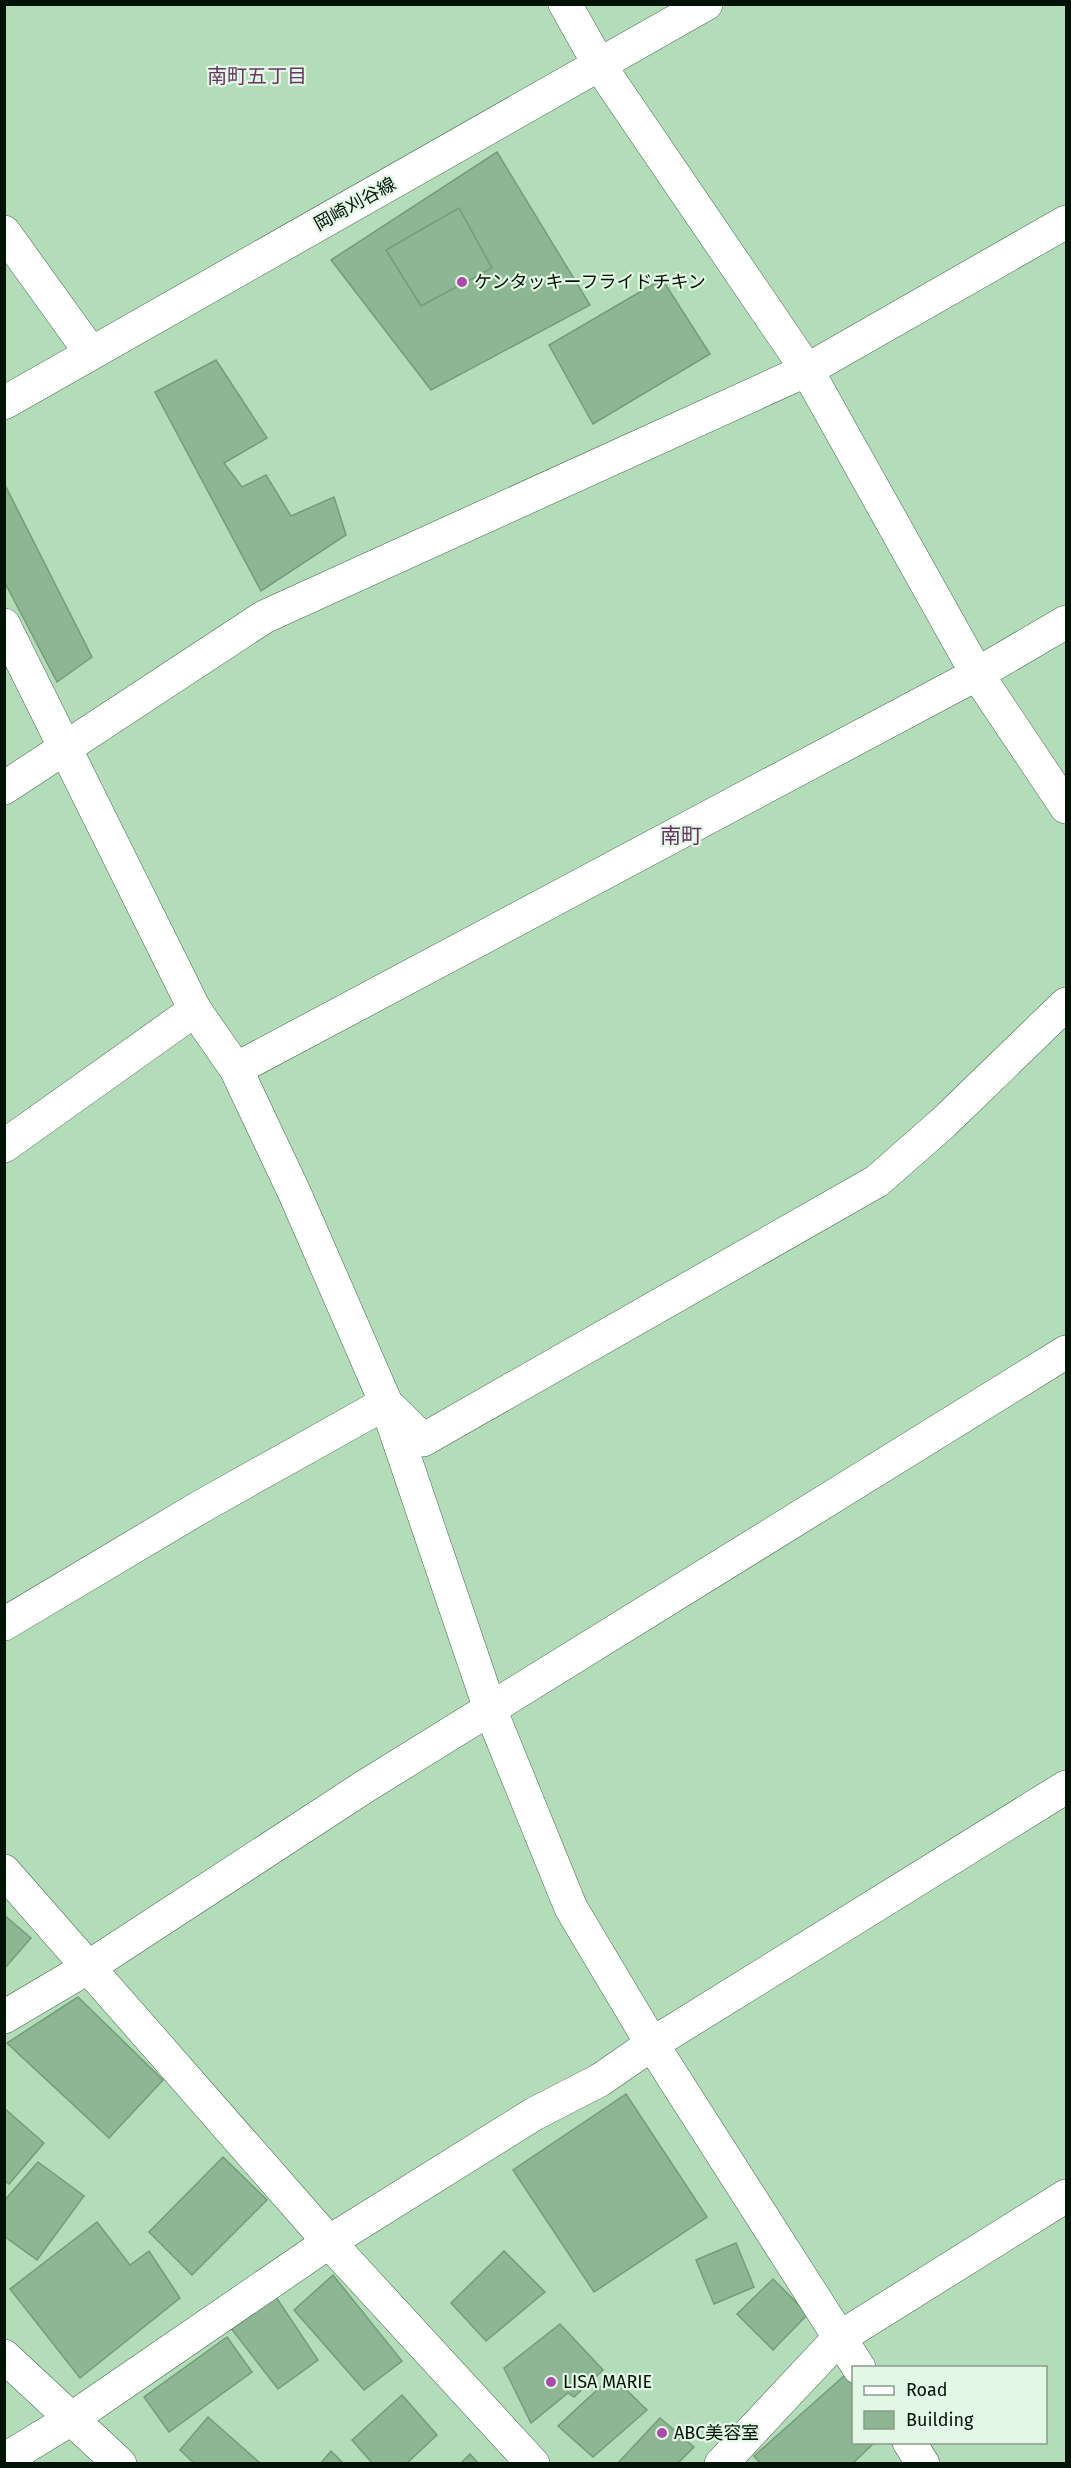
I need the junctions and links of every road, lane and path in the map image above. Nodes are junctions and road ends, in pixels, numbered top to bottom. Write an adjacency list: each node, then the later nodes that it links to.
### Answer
1 (565, 4): 3 (street)
2 (706, 4): 3 (street, 岡崎刈谷線)
3 (600, 66): 6 (street, 岡崎刈谷線); 7 (street)
4 (1066, 222): 7 (street)
5 (4, 232): 6 (street)
6 (91, 353): 8 (street, 岡崎刈谷線)
7 (807, 370): 11 (street); 12 (street)
8 (4, 403)
9 (1066, 622): 11 (street)
10 (4, 625): 12 (street)
11 (977, 674): 14 (street); 17 (street)
12 (64, 748): 13 (street); 16 (street)
13 (4, 788)
14 (1066, 807)
15 (1066, 1004): 20 (street)
16 (195, 1010): 17 (street); 18 (street)
17 (236, 1069): 20 (street)
18 (4, 1146)
19 (1066, 1352): 22 (street)
20 (386, 1403): 21 (street); 22 (street)
21 (4, 1624)
22 (490, 1709): 25 (street); 27 (street)
23 (1066, 1787): 27 (street)
24 (4, 1871): 25 (street)
25 (87, 1968): 26 (street); 29 (street)
26 (4, 2017)
27 (652, 2044): 29 (street); 30 (street)
28 (1066, 2196): 30 (street)
29 (329, 2242): 33 (street); 37 (street)
30 (839, 2338): 32 (street); 38 (street)
31 (4, 2356): 33 (street)
32 (858, 2366)
33 (71, 2419): 35 (street); 36 (street)
34 (910, 2444): 39 (street)
35 (4, 2460)
36 (120, 2463)
37 (533, 2463)
38 (721, 2463)
39 (922, 2463)

